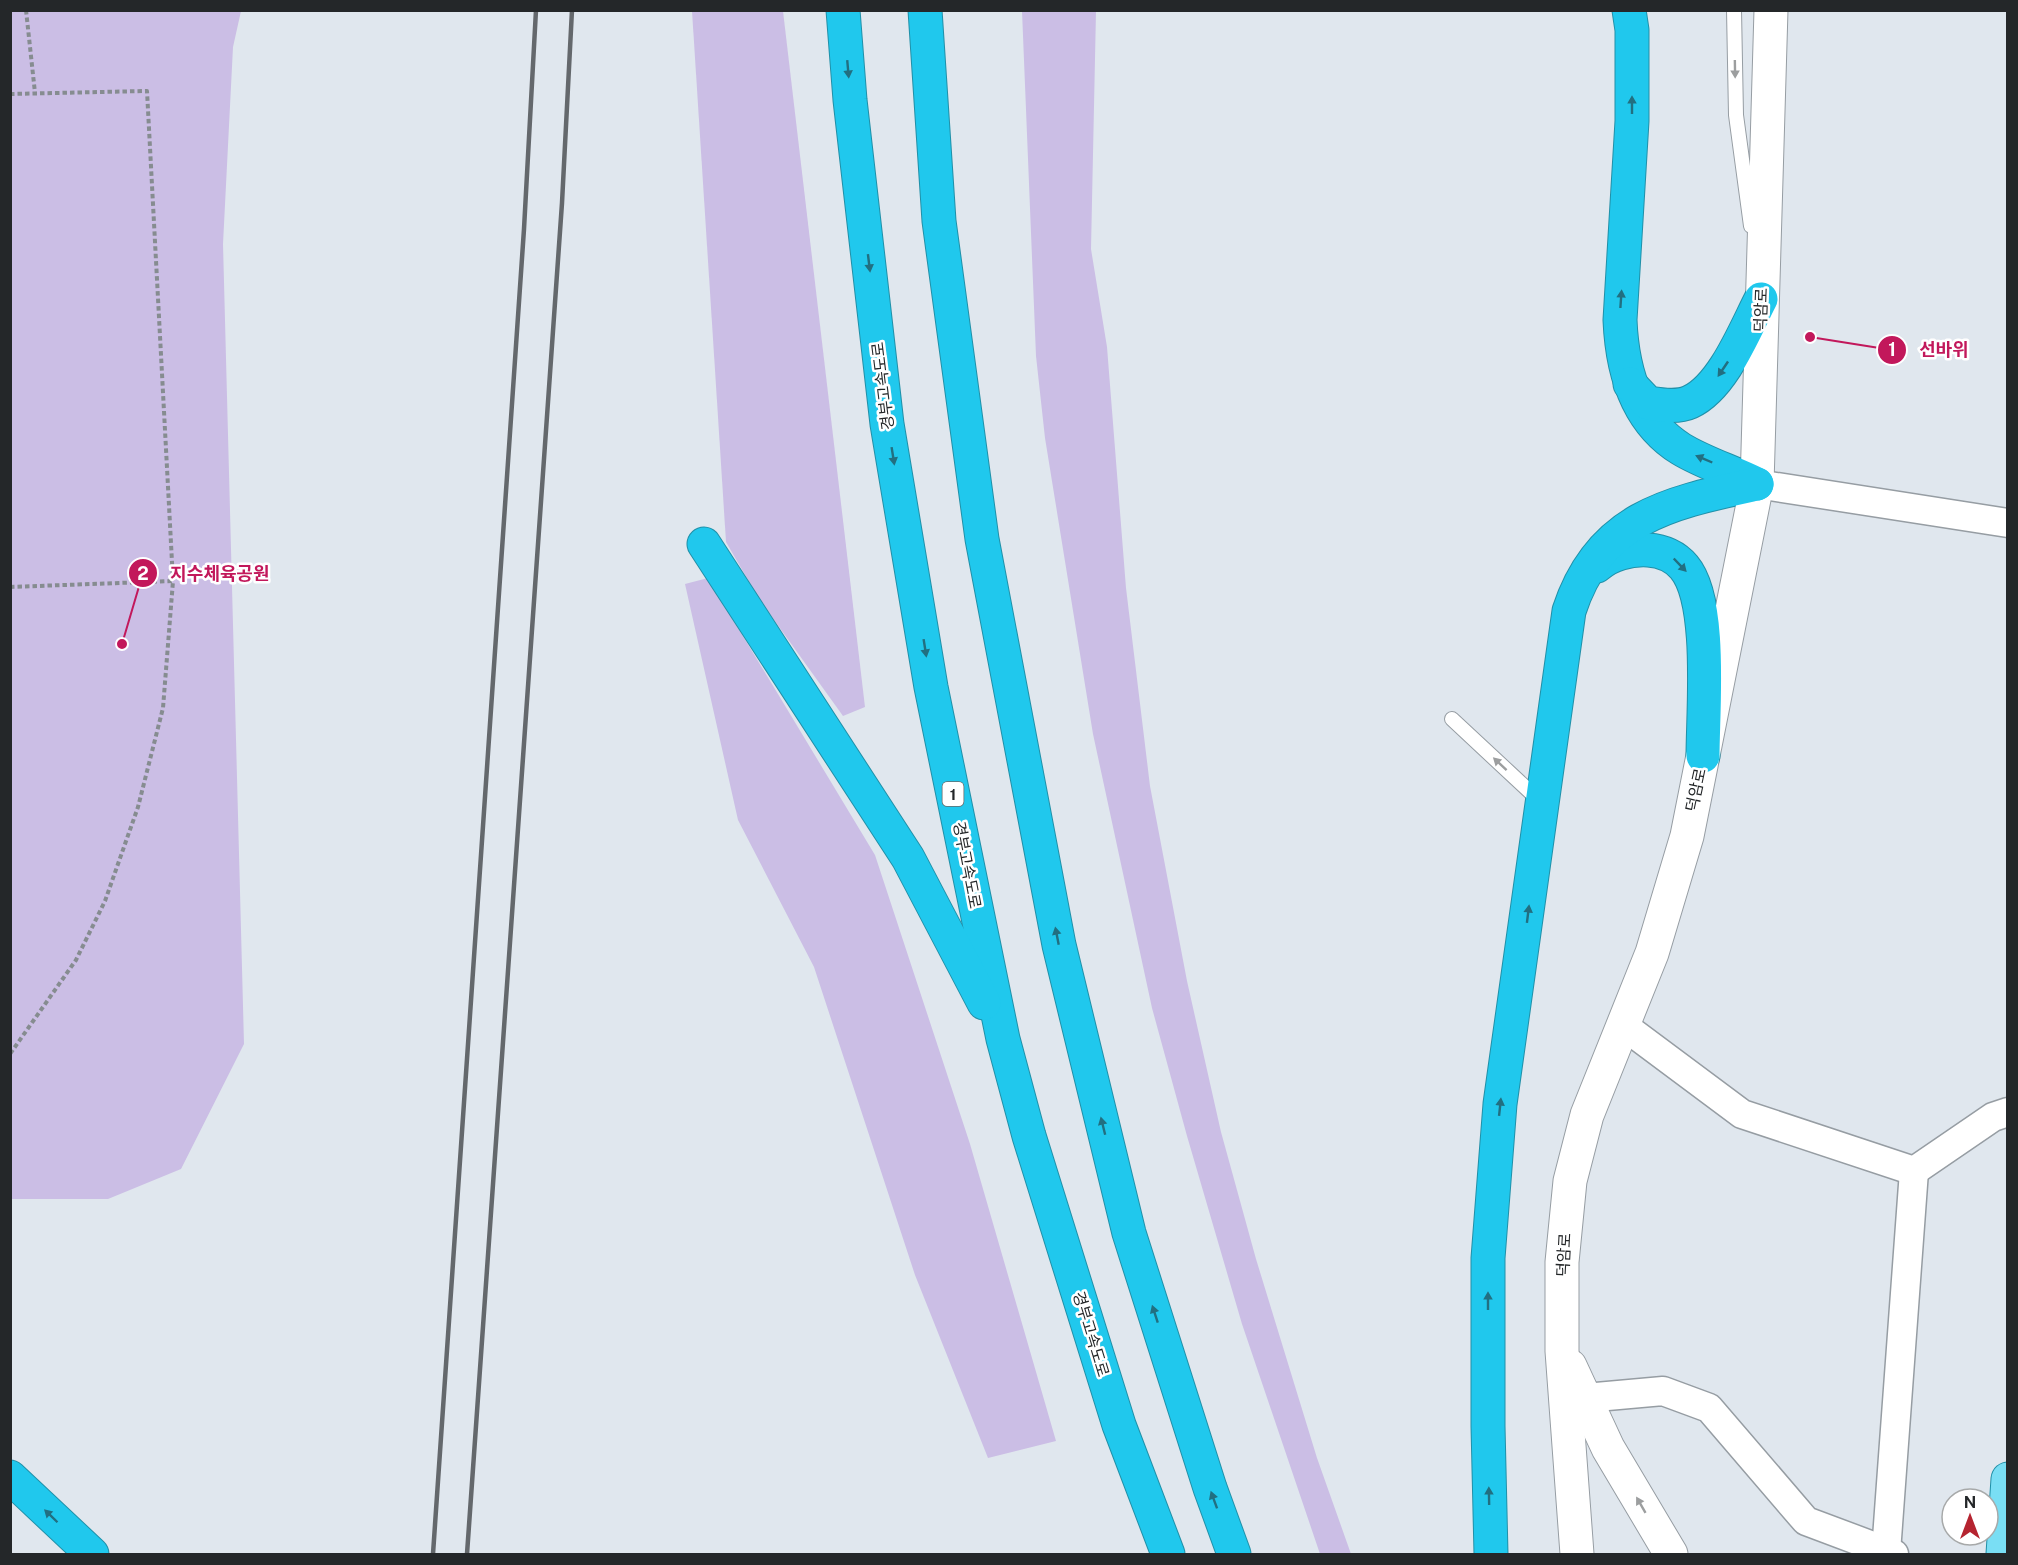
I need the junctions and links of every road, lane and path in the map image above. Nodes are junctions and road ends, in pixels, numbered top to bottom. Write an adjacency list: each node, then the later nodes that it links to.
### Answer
1 (26, 10): 7 (path)
2 (843, 10): 21 (highway, 경부고속도로 / 1, one-way to 21)
3 (925, 10): 32 (highway, one-way to 3)
4 (1734, 10): 9 (lane, one-way to 9)
5 (1771, 10): 9 (street, 덕암로)
6 (1632, 17): 10 (highway, one-way to 6)
7 (35, 93): 8 (path); 14 (path)
8 (10, 94)
9 (1761, 299): 10 (highway, one-way to 10); 11 (street, 덕암로)
10 (1630, 384): 11 (highway, one-way to 10)
11 (1757, 484): 12 (street); 16 (highway); 18 (street, 덕암로)
12 (2007, 523)
13 (704, 544): 21 (highway)
14 (173, 581): 15 (path); 22 (path)
15 (10, 587)
16 (1577, 587): 18 (highway, one-way to 18); 19 (highway)
17 (1452, 719): 19 (lane, one-way to 17)
18 (1703, 756): 20 (street, 덕암로)
19 (1542, 804): 33 (highway, one-way to 19)
20 (1624, 1026): 24 (street); 25 (street, 덕암로)
21 (1003, 1039): 31 (highway, 경부고속도로 / 1)
22 (10, 1054)
23 (2007, 1112): 24 (street)
24 (1914, 1171): 29 (street)
25 (1562, 1351): 26 (street); 34 (street, 덕암로)
26 (1585, 1398): 29 (street); 35 (street, one-way to 26)
27 (10, 1477): 30 (highway, one-way to 27)
28 (2007, 1479): 36 (main road)
29 (1890, 1553)
30 (92, 1554)
31 (1168, 1554)
32 (1234, 1554)
33 (1491, 1554)
34 (1577, 1554)
35 (1671, 1554)
36 (2004, 1554)

